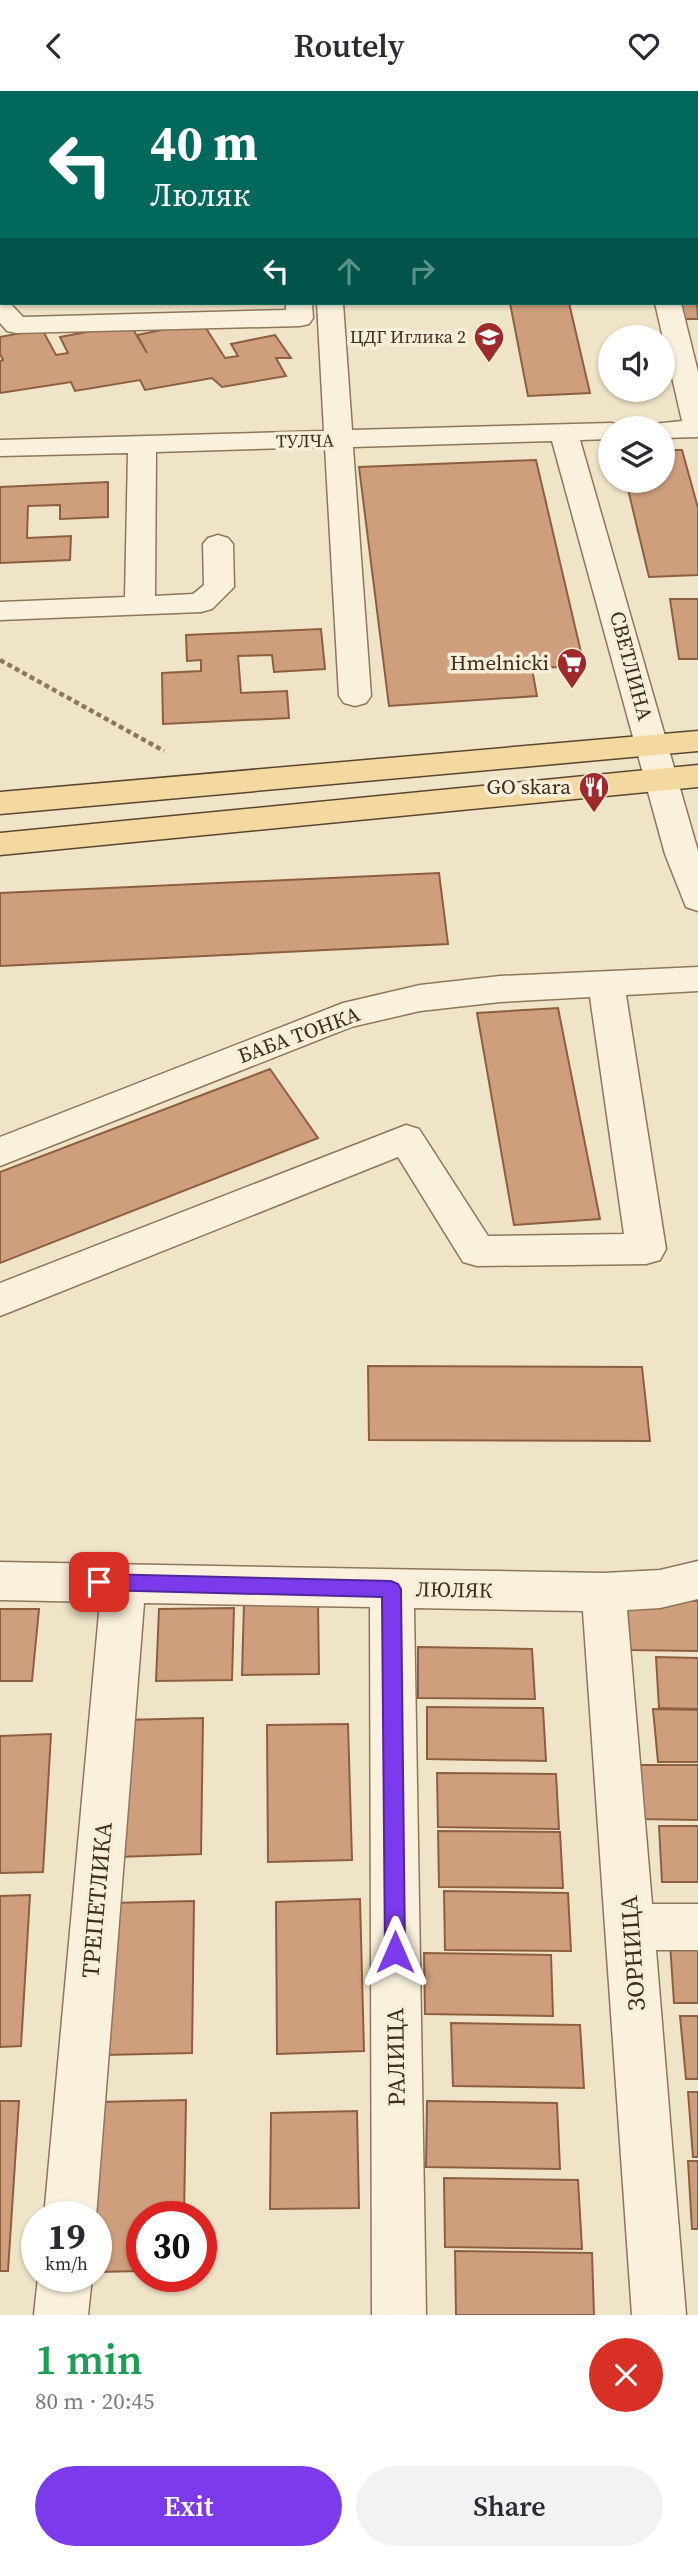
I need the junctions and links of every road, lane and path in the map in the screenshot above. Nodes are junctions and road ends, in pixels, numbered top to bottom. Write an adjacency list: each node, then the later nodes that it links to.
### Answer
1 (1, 305): 2 (street)
2 (299, 305)
3 (330, 305): 9 (street)
4 (668, 305): 5 (street)
5 (698, 429): 6 (street)
6 (675, 430)
7 (598, 432): 8 (street, ТУЛЧА)
8 (564, 433): 9 (street, ТУЛЧА); 18 (street, СВЕТЛИНА)
9 (341, 440): 10 (street, ТУЛЧА); 16 (street)
10 (142, 445): 11 (street, ТУЛЧА); 13 (street)
11 (0, 448)
12 (218, 544): 13 (street)
13 (140, 606): 14 (street)
14 (0, 611)
15 (0, 660): 21 (path)
16 (355, 696)
17 (698, 741): 18 (main road)
18 (651, 745): 20 (street, СВЕТЛИНА); 21 (main road)
19 (698, 776): 20 (main road)
20 (662, 779): 23 (main road); 24 (street, СВЕТЛИНА)
21 (220, 783): 22 (main road)
22 (0, 803)
23 (0, 844)
24 (698, 899)
25 (698, 979): 26 (street, БАБА ТОНКА)
26 (606, 983): 27 (street, БАБА ТОНКА); 28 (street)
27 (0, 1152)
28 (0, 1300)
29 (698, 1580): 33 (street, ЛЮЛЯК)
30 (0, 1581): 31 (street, ЛЮЛЯК)
31 (124, 1583): 32 (street, ЛЮЛЯК); 36 (street, ТРЕПЕТЛИКА)
32 (391, 1589): 33 (street, ЛЮЛЯК); 39 (street, РАЛИЦА)
33 (604, 1592): 34 (street, ЗОРНИЦА)
34 (631, 1927): 35 (street); 40 (street, ЗОРНИЦА)
35 (698, 1927)
36 (71, 2201)
37 (63, 2292): 38 (street)
38 (61, 2315)
39 (399, 2315)
40 (659, 2315)

